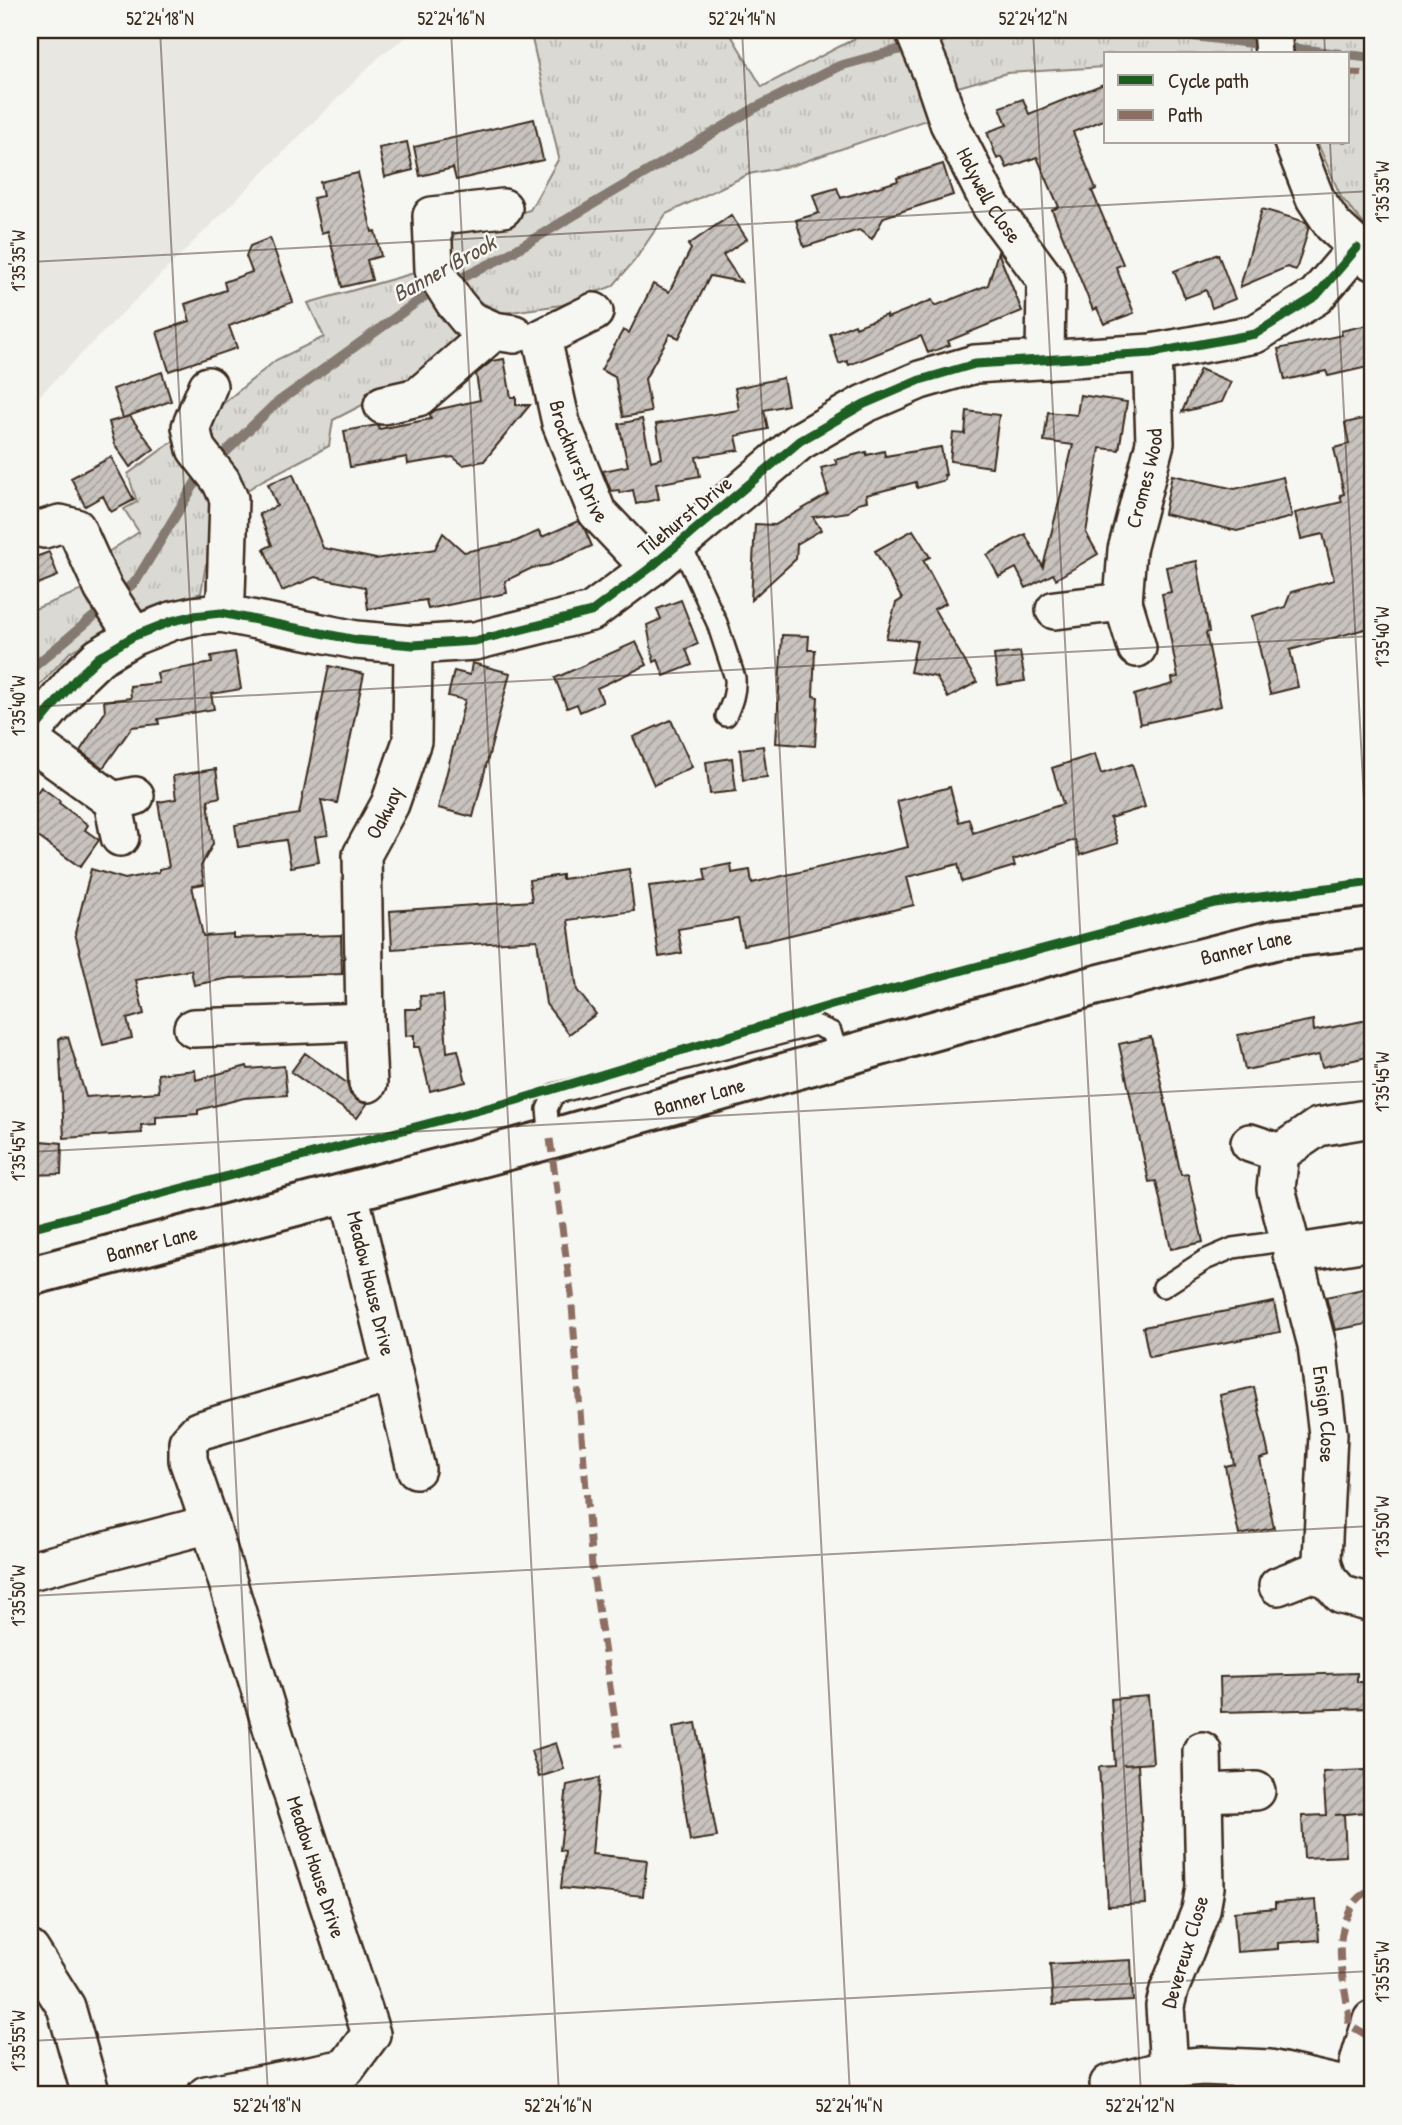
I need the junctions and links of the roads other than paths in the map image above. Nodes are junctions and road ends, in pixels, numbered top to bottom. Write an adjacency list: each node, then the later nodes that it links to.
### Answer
1 (1272, 30): 3 (street)
2 (921, 46): 11 (street, Holywell Close)
3 (1274, 52)
4 (1294, 144): 6 (street)
5 (503, 208): 8 (street)
6 (1365, 254): 10 (street, Tilehurst Drive)
7 (594, 312): 9 (street)
8 (494, 331): 9 (street); 13 (street)
9 (542, 338): 16 (street, Brockhurst Drive)
10 (1152, 353): 11 (street, Tilehurst Drive); 17 (street, Cromes Wood)
11 (1045, 360): 15 (street, Tilehurst Drive)
12 (208, 386): 19 (street)
13 (383, 405)
14 (44, 529): 20 (street)
15 (680, 542): 16 (street, Tilehurst Drive); 23 (lane)
16 (650, 568): 21 (street, Tilehurst Drive)
17 (1123, 602): 18 (street); 22 (street, Cromes Wood)
18 (1055, 610)
19 (221, 613): 20 (street, Tilehurst Drive); 21 (street, Tilehurst Drive)
20 (129, 627): 24 (street, Tilehurst Drive)
21 (413, 645): 28 (street, Oakway)
22 (1137, 648)
23 (726, 716)
24 (30, 734)
25 (30, 741): 26 (street)
26 (120, 837)
27 (1372, 928): 32 (street, Banner Lane)
28 (365, 1022): 29 (street); 30 (street, Oakway)
29 (193, 1028)
30 (368, 1083)
31 (1372, 1118): 34 (street, Ensign Close)
32 (349, 1193): 35 (street, Banner Lane); 37 (street, Meadow House Drive)
33 (1367, 1242): 34 (street)
34 (1291, 1247): 36 (lane); 41 (street, Ensign Close)
35 (30, 1276)
36 (1163, 1287)
37 (393, 1373): 38 (street, Meadow House Drive); 39 (street, Meadow House Drive)
38 (416, 1469)
39 (210, 1524): 40 (street); 53 (street, Meadow House Drive)
40 (30, 1571)
41 (1327, 1578): 42 (street); 43 (street)
42 (1278, 1586)
43 (1372, 1603)
44 (1202, 1751): 46 (street, Devereux Close)
45 (1256, 1791): 46 (street)
46 (1203, 1793): 49 (street, Devereux Close)
47 (30, 1950): 52 (street)
48 (1372, 2020): 51 (street)
49 (1169, 2070): 50 (street); 51 (street)
50 (1109, 2084)
51 (1353, 2092)
52 (91, 2095)
53 (206, 2095)

